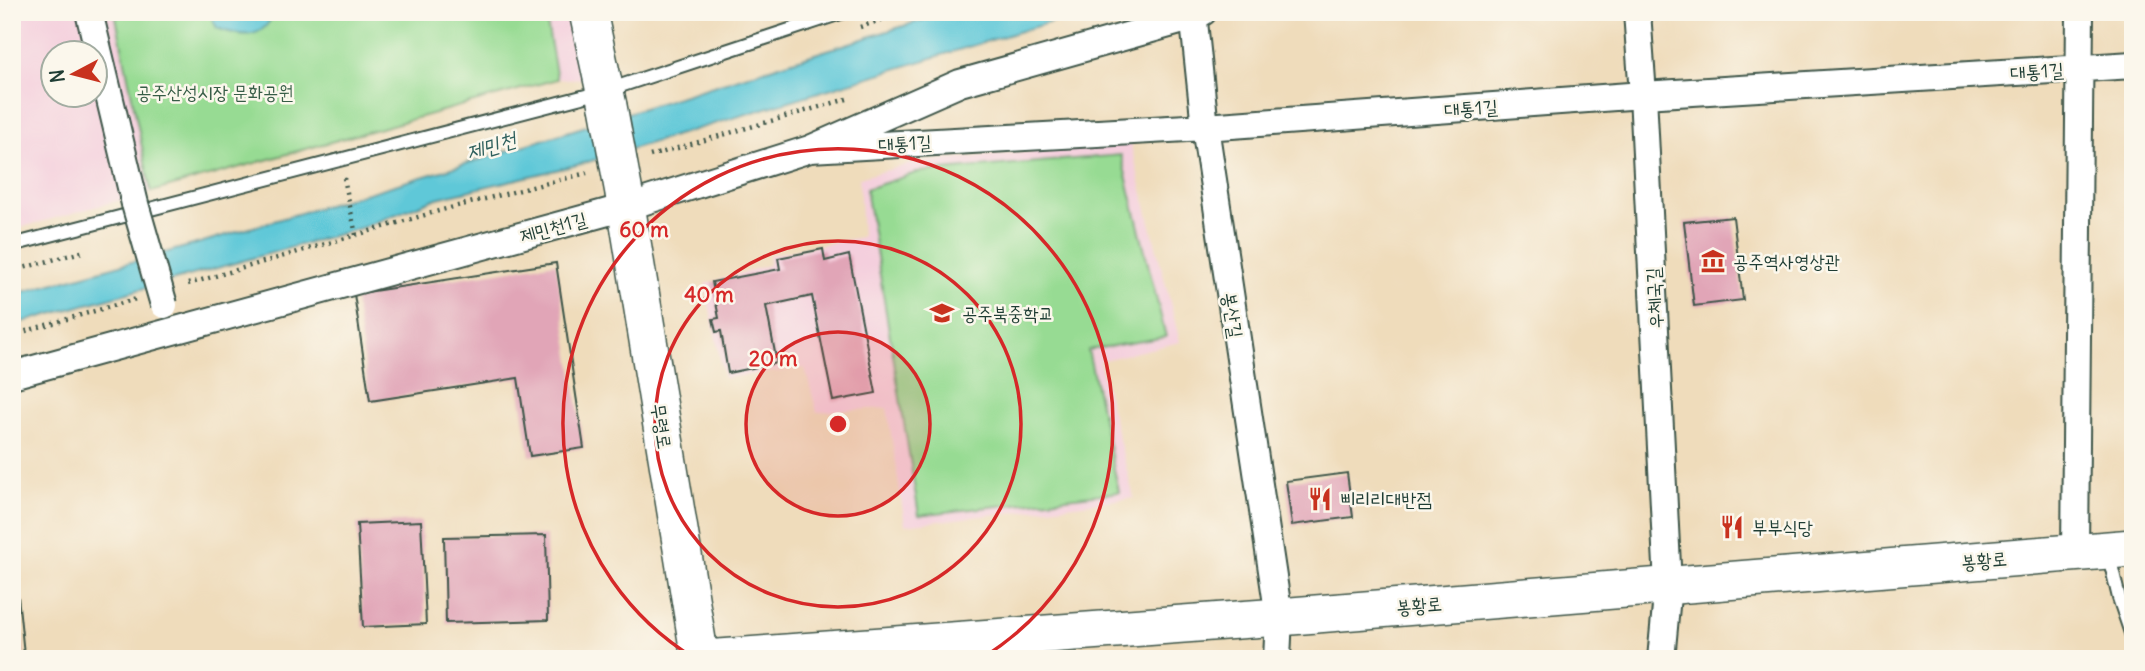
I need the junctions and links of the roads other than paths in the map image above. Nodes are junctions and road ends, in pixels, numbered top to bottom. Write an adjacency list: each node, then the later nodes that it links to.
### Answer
1 (89, 12): 15 (street, bridge)
2 (589, 12): 10 (main road)
3 (844, 12): 10 (lane)
4 (1637, 12): 9 (street, 우체국길)
5 (2080, 12): 8 (street)
6 (1197, 14): 11 (street, 봉산길); 12 (street, 제민천1길)
7 (2133, 65): 8 (street, 대통1길)
8 (2080, 69): 9 (street, 대통1길); 17 (street)
9 (1643, 96): 11 (street, 대통1길); 18 (street, 우체국길)
10 (606, 98): 13 (main road, 무령로, bridge); 14 (lane)
11 (1205, 127): 12 (street, 대통1길); 19 (street, 봉산길)
12 (810, 149): 13 (street, 제민천1길)
13 (625, 200): 15 (street, 제민천1길); 21 (main road, 무령로)
14 (12, 245)
15 (172, 330): 16 (street, 제민천1길)
16 (12, 375)
17 (2105, 550): 18 (main road, 봉황로); 20 (lane)
18 (1668, 584): 19 (main road, 봉황로); 23 (street, 우체국길)
19 (1279, 617): 21 (main road, 봉황로); 22 (street, 봉산길)
20 (2133, 639)
21 (702, 659)
22 (1277, 659)
23 (1661, 659)

